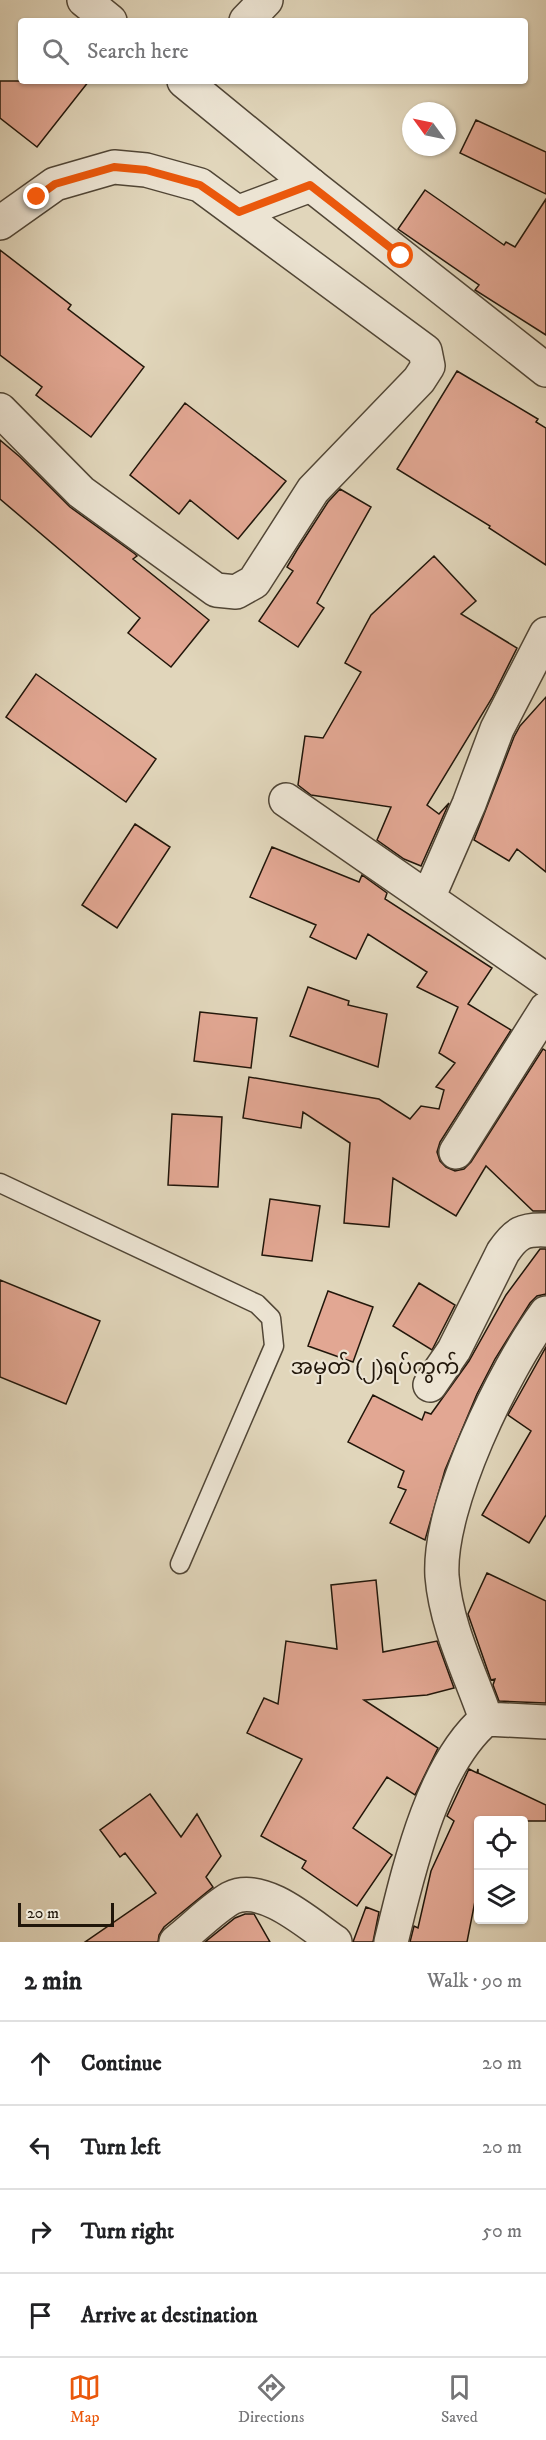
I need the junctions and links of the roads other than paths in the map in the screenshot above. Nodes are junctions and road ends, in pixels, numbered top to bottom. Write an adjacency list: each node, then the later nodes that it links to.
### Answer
1 (84, 0): 3 (street)
2 (266, 0): 4 (street)
3 (106, 18)
4 (249, 18)
5 (190, 84): 6 (street)
6 (310, 185): 7 (street); 9 (street)
7 (239, 212): 8 (street); 10 (street)
8 (0, 223)
9 (546, 370)
10 (0, 410)
11 (546, 634): 13 (street)
12 (286, 800): 13 (street)
13 (428, 898): 14 (street)
14 (546, 980)
15 (546, 1009): 16 (street)
16 (456, 1152)
17 (0, 1183): 21 (lane)
18 (546, 1230): 20 (street)
19 (546, 1313): 22 (street)
20 (430, 1385)
21 (180, 1564)
22 (486, 1719): 23 (street); 26 (street)
23 (546, 1722)
24 (176, 1942): 25 (street)
25 (335, 1942)
26 (391, 1942)

